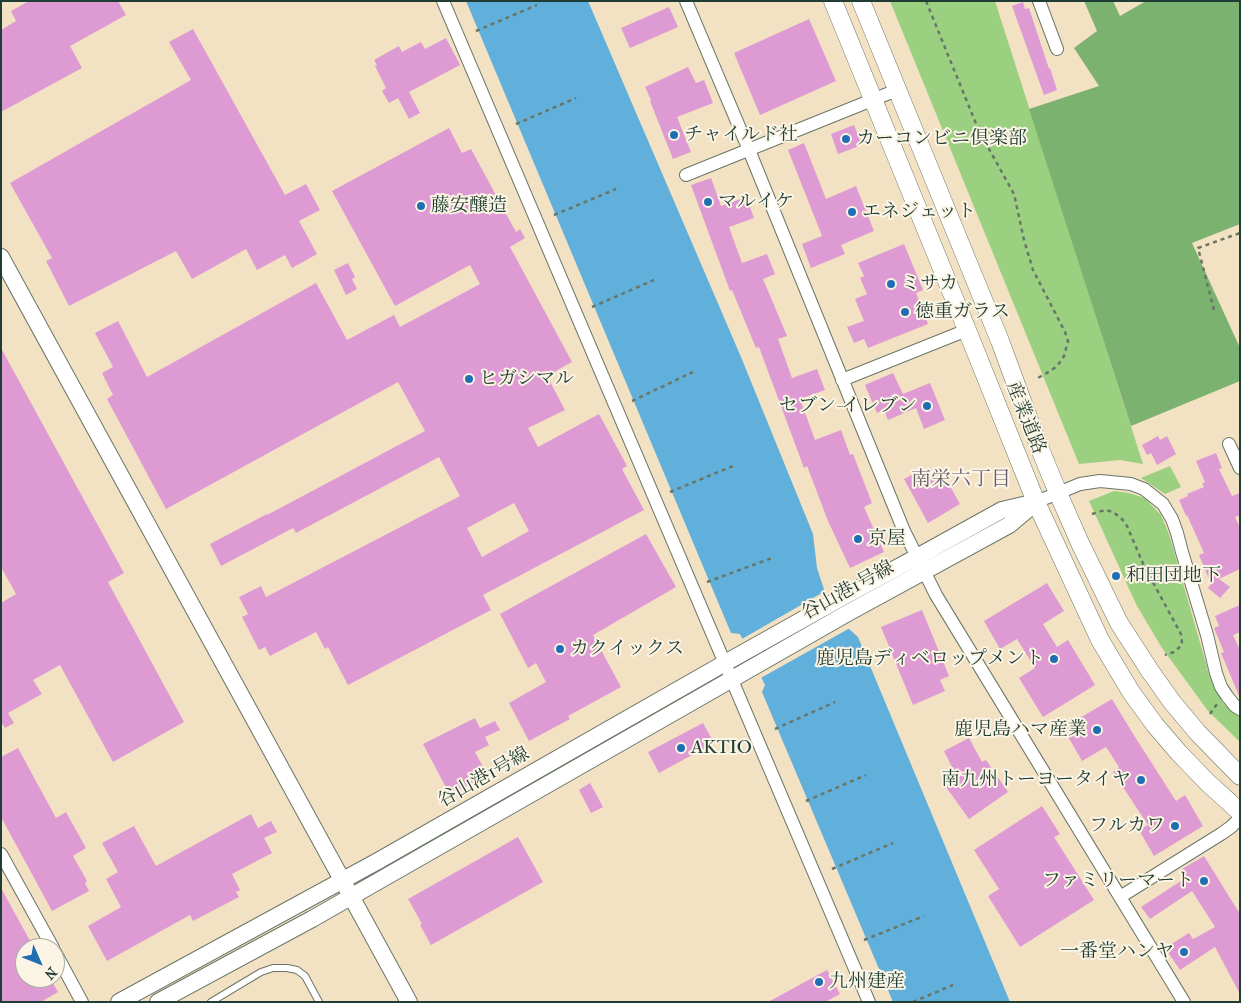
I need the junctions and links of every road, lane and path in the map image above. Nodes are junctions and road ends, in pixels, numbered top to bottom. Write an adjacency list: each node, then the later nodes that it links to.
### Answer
1 (443, 1): 39 (street)
2 (686, 1): 14 (street)
3 (832, 1): 12 (main road, 産業道路)
4 (861, 1): 10 (main road, 産業道路)
5 (926, 1): 25 (path)
6 (1039, 1): 9 (street)
7 (537, 5): 8 (path)
8 (476, 31)
9 (1057, 49)
10 (897, 90): 12 (street); 32 (main road, 産業道路)
11 (576, 98): 13 (path)
12 (872, 100): 14 (street); 23 (main road, 産業道路)
13 (516, 124)
14 (749, 150): 15 (street); 26 (street)
15 (686, 175)
16 (616, 188): 17 (path)
17 (554, 215)
18 (1240, 232): 22 (path)
19 (1, 256): 54 (street)
20 (654, 280): 21 (path)
21 (592, 307)
22 (1214, 310)
23 (967, 330): 26 (street); 33 (main road, 産業道路)
24 (693, 372): 27 (path)
25 (1036, 379)
26 (842, 380): 36 (street)
27 (632, 401)
28 (1229, 444): 30 (street)
29 (732, 466): 31 (path)
30 (1240, 468)
31 (670, 492)
32 (1058, 493): 33 (street); 43 (street); 47 (main road, 産業道路)
33 (1036, 502): 36 (street, 谷山港1号線); 49 (main road, 産業道路)
34 (1092, 514): 38 (path)
35 (772, 558): 37 (path)
36 (921, 564): 39 (street, 谷山港1号線); 40 (street, 谷山港1号線); 56 (street)
37 (707, 582)
38 (1165, 655)
39 (725, 663): 40 (street); 54 (street, 谷山港1号線)
40 (732, 680): 55 (street, 谷山港1号線); 68 (street)
41 (834, 702): 45 (path)
42 (1217, 704): 44 (path)
43 (1240, 709)
44 (1210, 714)
45 (775, 730)
46 (866, 775): 48 (path)
47 (1240, 776)
48 (806, 801)
49 (1240, 812)
50 (1240, 818): 56 (street)
51 (893, 843): 53 (path)
52 (1, 854): 58 (street)
53 (832, 869)
54 (342, 880): 55 (street); 64 (street, 谷山港1号線)
55 (351, 896): 65 (street, 谷山港1号線); 67 (street)
56 (1120, 897): 70 (street)
57 (924, 916): 59 (path)
58 (47, 938)
59 (864, 940)
60 (65, 971): 63 (street)
61 (953, 985): 69 (path)
62 (215, 1001): 66 (lane)
63 (82, 1002)
64 (119, 1002)
65 (158, 1002)
66 (319, 1002)
67 (409, 1002)
68 (869, 1002)
69 (913, 1002)
70 (1184, 1002)

